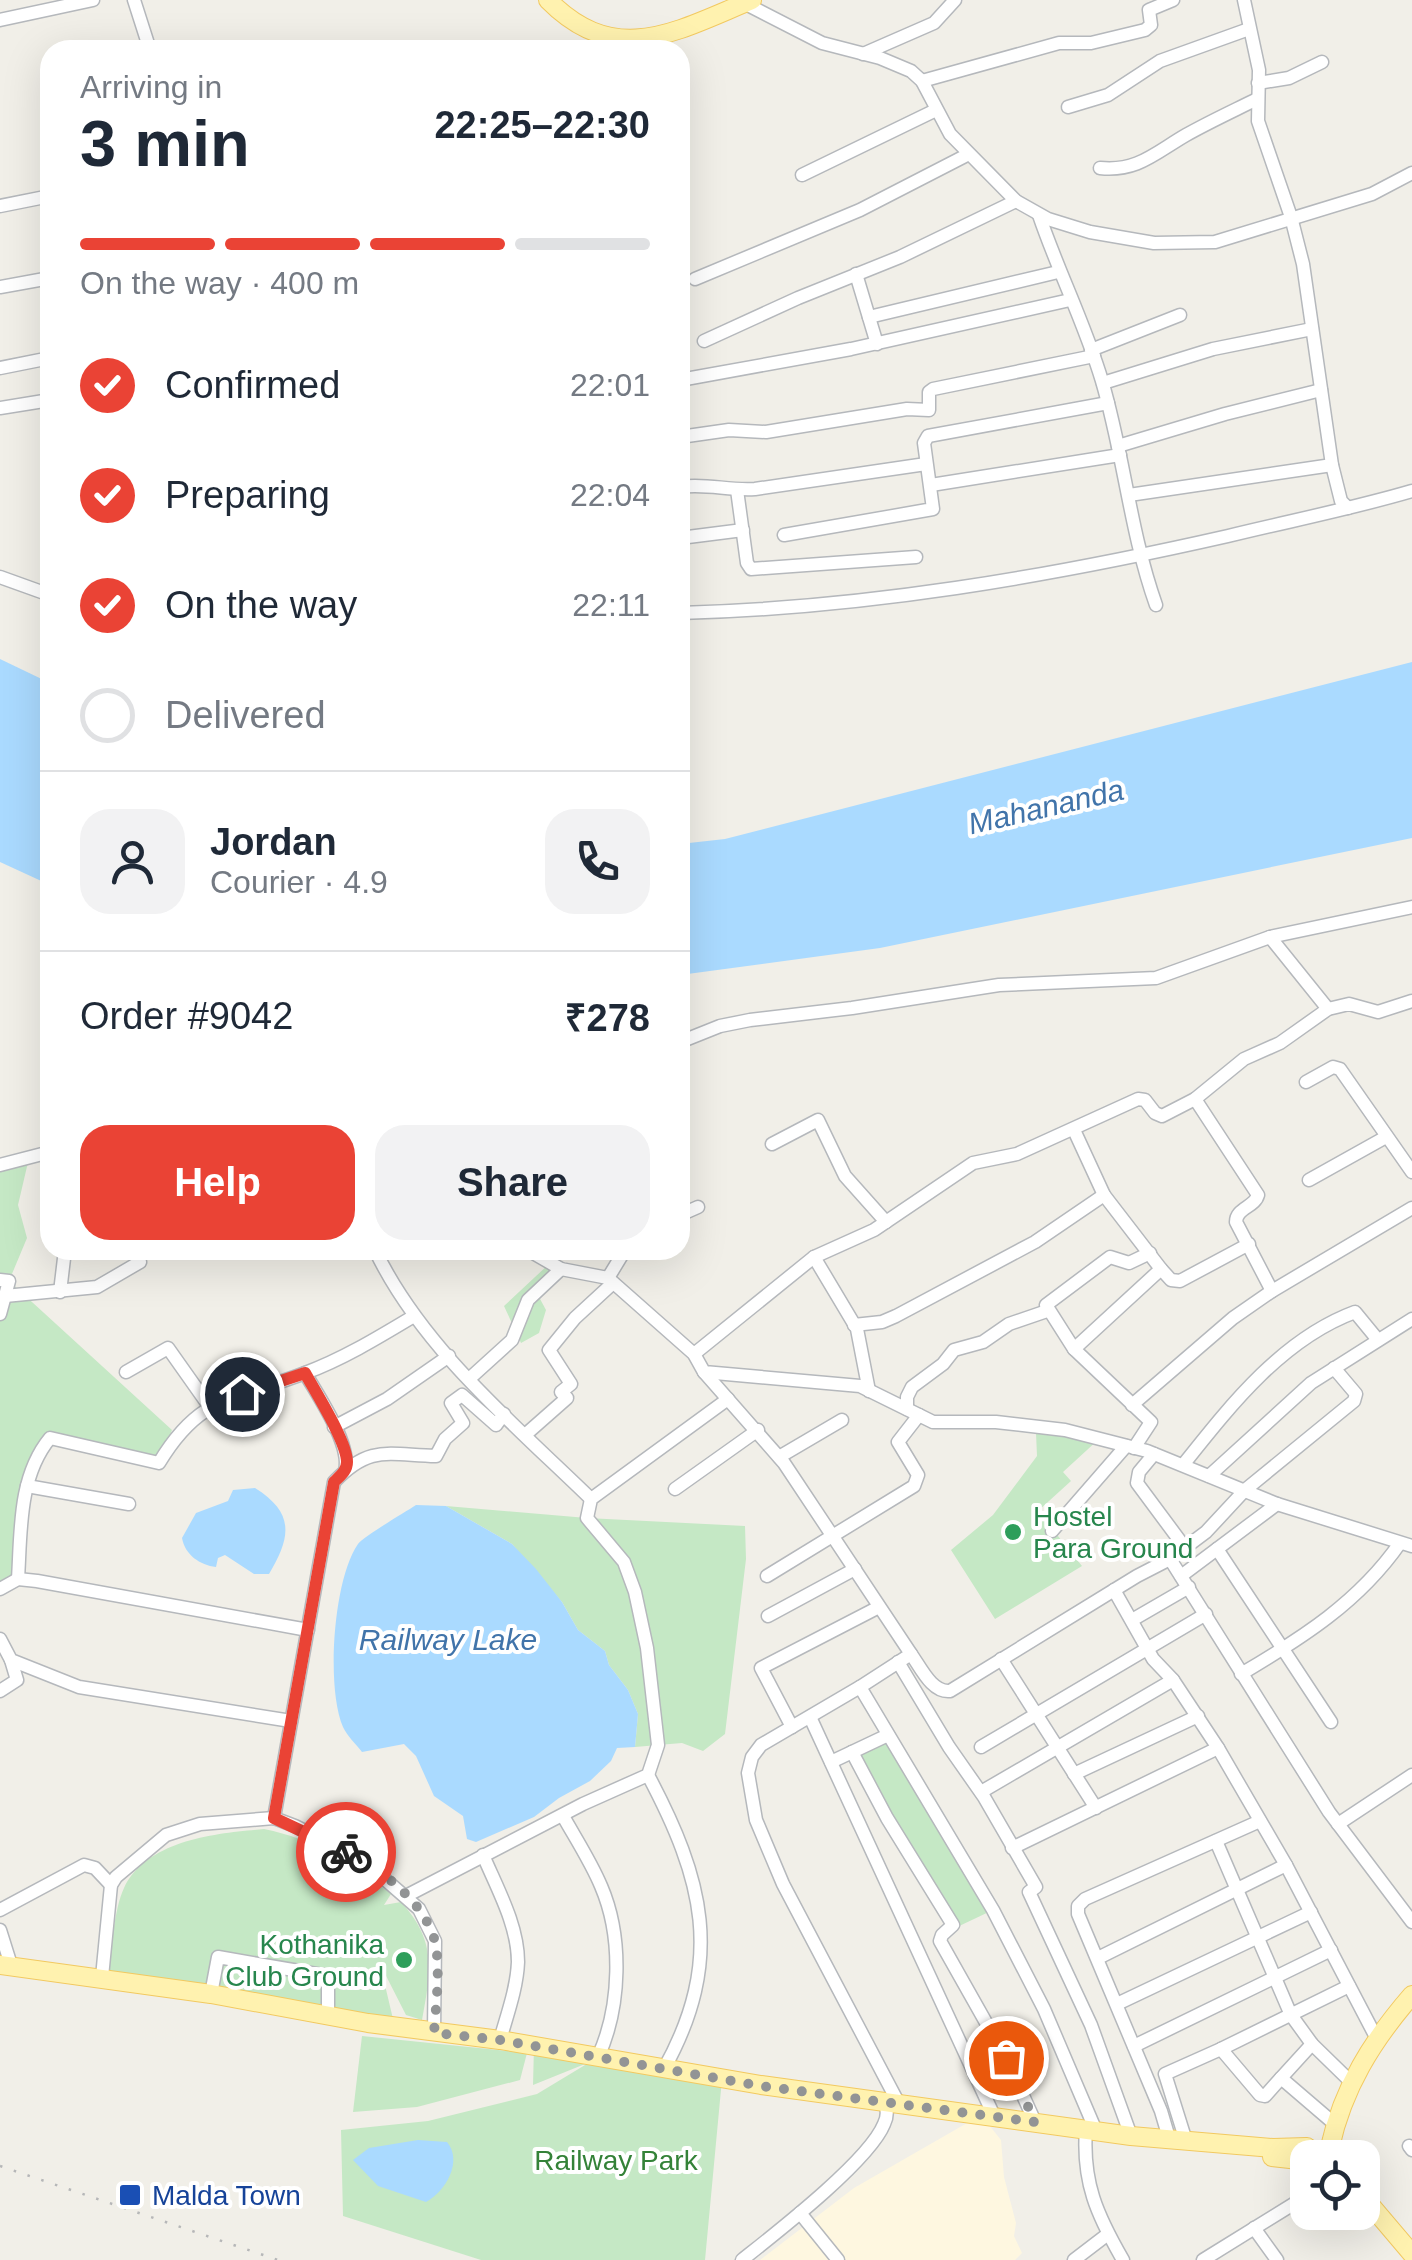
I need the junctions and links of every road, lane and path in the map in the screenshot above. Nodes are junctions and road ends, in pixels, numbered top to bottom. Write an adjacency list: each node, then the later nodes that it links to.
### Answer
1 (93, 0): 9 (street)
2 (134, 0): 11 (street)
3 (548, 0): 12 (main road)
4 (560, 0): 8 (main road)
5 (955, 0): 13 (street)
6 (1173, 0): 15 (street)
7 (1244, 0): 10 (street)
8 (742, 1): 12 (main road); 13 (street)
9 (1, 16)
10 (1249, 28): 16 (street); 18 (street)
11 (147, 40)
12 (631, 40)
13 (860, 54): 15 (street)
14 (1322, 62): 16 (street)
15 (922, 81): 19 (street)
16 (1258, 83): 17 (street)
17 (1257, 99): 21 (street); 28 (street)
18 (1068, 107)
19 (936, 110): 20 (street); 23 (street)
20 (967, 155): 25 (street); 31 (street)
21 (1100, 168)
22 (1412, 172): 28 (street)
23 (802, 175)
24 (40, 198): 26 (street)
25 (1016, 200): 27 (street); 30 (street)
26 (0, 206)
27 (1039, 215): 28 (street); 29 (street)
28 (1291, 217): 37 (street)
29 (1058, 272): 34 (street); 36 (street)
30 (856, 274): 36 (street); 38 (street)
31 (694, 279)
32 (40, 280): 33 (street)
33 (0, 287)
34 (1070, 300): 39 (street); 40 (street)
35 (1180, 315): 40 (street)
36 (869, 317): 39 (street)
37 (1312, 329): 44 (street); 45 (street)
38 (704, 341)
39 (877, 344): 43 (street)
40 (1092, 353): 44 (street); 49 (street)
41 (40, 360): 42 (street)
42 (0, 368)
43 (690, 378)
44 (1103, 383): 47 (street)
45 (1321, 390): 50 (street); 52 (street)
46 (40, 402): 48 (street)
47 (1108, 403): 50 (street); 51 (street)
48 (0, 408)
49 (690, 436)
50 (1119, 450): 53 (street); 57 (street)
51 (926, 464): 53 (street); 55 (street)
52 (1332, 465): 57 (street); 58 (street)
53 (931, 485): 60 (street)
54 (690, 486): 55 (street)
55 (737, 490): 59 (street)
56 (1412, 491): 58 (street)
57 (1130, 496): 62 (street)
58 (1348, 508): 62 (street)
59 (743, 530): 61 (street); 63 (street)
60 (784, 535)
61 (690, 537)
62 (1138, 556): 66 (street); 67 (street)
63 (916, 558)
64 (0, 577): 65 (street)
65 (40, 591)
66 (1156, 605)
67 (690, 613)
68 (1412, 906): 69 (street)
69 (1270, 936): 71 (street); 72 (street)
70 (1412, 1000): 71 (street)
71 (1328, 1010): 74 (street)
72 (690, 1038)
73 (1306, 1082): 76 (street)
74 (1195, 1098): 75 (street); 87 (street)
75 (1074, 1130): 82 (street); 86 (street)
76 (1386, 1137): 80 (street); 81 (street)
77 (772, 1144): 86 (street)
78 (40, 1155): 79 (street)
79 (0, 1166)
80 (1412, 1172)
81 (1309, 1180)
82 (1104, 1195): 88 (street); 106 (street)
83 (698, 1207): 85 (street)
84 (1412, 1208): 99 (street)
85 (690, 1211)
86 (886, 1222): 89 (street)
87 (1249, 1244): 96 (street); 99 (street)
88 (1150, 1253): 96 (street); 102 (street)
89 (814, 1257): 106 (street); 109 (street)
90 (65, 1260): 100 (street)
91 (381, 1260): 104 (street)
92 (545, 1260): 95 (street)
93 (620, 1260): 98 (street)
94 (140, 1262): 100 (street)
95 (561, 1269): 98 (street); 115 (street)
96 (1161, 1269): 108 (street)
97 (0, 1280): 101 (street)
98 (611, 1280): 109 (street); 125 (street)
99 (1272, 1291): 118 (street)
100 (60, 1292): 101 (street)
101 (5, 1296): 103 (street)
102 (1047, 1310): 108 (street); 120 (street)
103 (0, 1314)
104 (414, 1316): 110 (street); 114 (street)
105 (1412, 1319): 107 (street)
106 (854, 1325): 116 (street)
107 (1378, 1340): 111 (street); 129 (street)
108 (1074, 1349): 118 (street)
109 (694, 1354): 113 (street)
110 (449, 1356): 115 (street); 123 (street)
111 (1334, 1368): 131 (street); 134 (street)
112 (126, 1372): 119 (street)
113 (704, 1372): 116 (street); 117 (street)
114 (305, 1373): 119 (street); 123 (street)
115 (469, 1380): 121 (street)
116 (870, 1391): 120 (street)
117 (728, 1398): 124 (street); 135 (street)
118 (1132, 1405): 126 (street)
119 (209, 1406): 132 (street)
120 (913, 1412): 126 (street); 139 (street)
121 (504, 1414): 125 (street); 130 (street)
122 (842, 1420): 128 (street)
123 (334, 1426): 130 (street)
124 (758, 1430): 128 (street); 133 (street)
125 (526, 1435): 135 (street)
126 (1130, 1447): 127 (street); 138 (street)
127 (1154, 1454): 129 (street); 141 (street)
128 (779, 1458): 139 (street)
129 (1183, 1465): 131 (street)
130 (346, 1470): 154 (street)
131 (1209, 1476): 134 (street)
132 (27, 1486): 136 (street); 146 (street)
133 (676, 1489)
134 (1245, 1490): 137 (street); 141 (street)
135 (591, 1498): 181 (street)
136 (129, 1504)
137 (1277, 1504): 140 (street); 142 (street)
138 (1052, 1530)
139 (834, 1538): 144 (street); 145 (street)
140 (1406, 1545): 156 (street)
141 (1186, 1549): 143 (street)
142 (1217, 1549): 147 (street); 156 (street)
143 (1170, 1559): 147 (street); 149 (street)
144 (855, 1569): 150 (street); 152 (street)
145 (766, 1576)
146 (18, 1580): 148 (street); 154 (street)
147 (1185, 1582): 151 (street); 153 (street)
148 (0, 1590)
149 (1114, 1590): 153 (street); 159 (street)
150 (879, 1607): 158 (street); 173 (street)
151 (1206, 1614): 157 (street); 163 (street)
152 (768, 1616)
153 (1132, 1620): 157 (street)
154 (308, 1630): 171 (street)
155 (0, 1639): 160 (street)
156 (1284, 1649): 163 (street); 172 (street)
157 (1147, 1650): 165 (street); 168 (street)
158 (911, 1654): 159 (street); 161 (street)
159 (1001, 1659): 168 (street)
160 (11, 1660): 162 (street); 164 (street)
161 (898, 1662): 166 (street); 183 (street)
162 (39, 1671): 164 (street); 171 (street)
163 (1241, 1674): 188 (street)
164 (17, 1680): 167 (street)
165 (1173, 1680): 169 (street); 176 (street)
166 (860, 1687): 170 (street); 174 (street)
167 (0, 1690)
168 (1036, 1714): 175 (street); 176 (street)
169 (1198, 1716): 177 (street); 180 (street)
170 (810, 1717): 173 (street); 179 (street)
171 (291, 1721): 186 (street)
172 (1331, 1722)
173 (792, 1728): 223 (street)
174 (888, 1735): 178 (street); 227 (street)
175 (981, 1747)
176 (1057, 1747): 180 (street); 183 (street)
177 (1218, 1748): 184 (street); 187 (street)
178 (852, 1752): 179 (street); 226 (street)
179 (831, 1762): 224 (street)
180 (1074, 1774): 184 (street)
181 (648, 1775): 185 (street); 219 (street)
182 (1412, 1775): 188 (street)
183 (981, 1792): 190 (street)
184 (1096, 1808): 190 (street)
185 (564, 1816): 191 (street); 218 (street)
186 (274, 1818): 193 (street); 195 (street)
187 (1260, 1822): 189 (street); 192 (street)
188 (1338, 1824): 198 (street)
189 (1216, 1841): 194 (street); 202 (street)
190 (1012, 1848): 228 (street)
191 (483, 1855): 195 (street); 213 (street)
192 (1286, 1865): 194 (street); 197 (street)
193 (111, 1885): 196 (street); 204 (street)
194 (1236, 1890): 200 (street); 202 (street)
195 (406, 1896): 212 (street)
196 (0, 1910)
197 (1311, 1912): 200 (street); 201 (street)
198 (1412, 1922)
199 (0, 1930): 203 (street)
200 (1257, 1938): 205 (street); 209 (street)
201 (1331, 1950): 205 (street); 206 (street)
202 (1098, 1958): 209 (street)
203 (5, 1965): 204 (main road)
204 (102, 1977): 207 (main road)
205 (1274, 1978): 210 (street); 216 (street)
206 (1349, 1986): 210 (street); 214 (street)
207 (212, 1994): 211 (main road); 211 (street)
208 (1412, 1996): 214 (main road)
209 (1116, 2004): 216 (street)
210 (1291, 2015): 215 (street); 217 (street)
211 (328, 2016): 212 (main road)
212 (434, 2033): 213 (main road)
213 (500, 2040): 218 (main road)
214 (1377, 2040): 221 (main road)
215 (1312, 2044): 220 (street); 221 (street)
216 (1134, 2046): 229 (street)
217 (1222, 2049): 220 (street); 229 (street)
218 (598, 2057): 219 (main road)
219 (664, 2068): 223 (main road)
220 (1281, 2078): 225 (street)
221 (1351, 2082): 222 (main road)
222 (1342, 2102): 225 (main road); 231 (main road)
223 (892, 2103): 224 (main road); 234 (street)
224 (994, 2116): 226 (main road)
225 (1330, 2120): 230 (main road)
226 (1035, 2122): 227 (main road)
227 (1091, 2130): 228 (main road); 238 (street)
228 (1131, 2136): 229 (main road)
229 (1177, 2140): 232 (main road)
230 (1324, 2140)
231 (1326, 2140)
232 (1290, 2150)
233 (1290, 2206): 236 (street)
234 (800, 2214): 240 (street); 241 (street)
235 (1380, 2216): 239 (main road)
236 (1254, 2228): 244 (street); 245 (street)
237 (1377, 2230): 246 (main road)
238 (1108, 2234): 242 (street); 243 (street)
239 (1412, 2254)
240 (742, 2260)
241 (838, 2260)
242 (1074, 2260)
243 (1123, 2260)
244 (1203, 2260)
245 (1277, 2260)
246 (1404, 2260)

